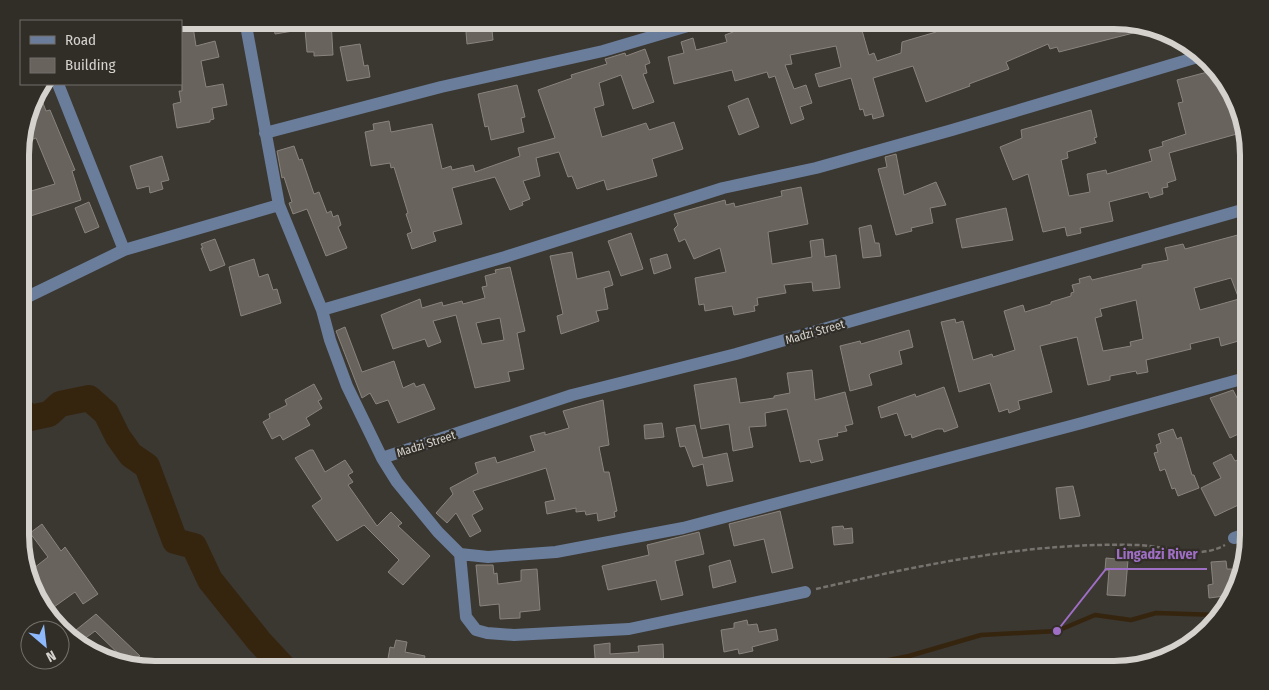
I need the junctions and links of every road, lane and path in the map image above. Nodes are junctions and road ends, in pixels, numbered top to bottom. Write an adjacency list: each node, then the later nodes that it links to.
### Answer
1 (248, 29): 5 (street)
2 (678, 29): 5 (street)
3 (1194, 58): 10 (street)
4 (58, 85): 8 (street)
5 (265, 133): 6 (street)
6 (280, 205): 8 (street); 10 (street)
7 (1240, 211): 12 (street, Madzi Street)
8 (124, 250): 9 (street)
9 (29, 296)
10 (322, 310): 12 (street)
11 (1240, 380): 15 (street)
12 (382, 458): 15 (street)
13 (1240, 536): 14 (street)
14 (1234, 538): 16 (path)
15 (460, 554): 16 (street)
16 (805, 592)

